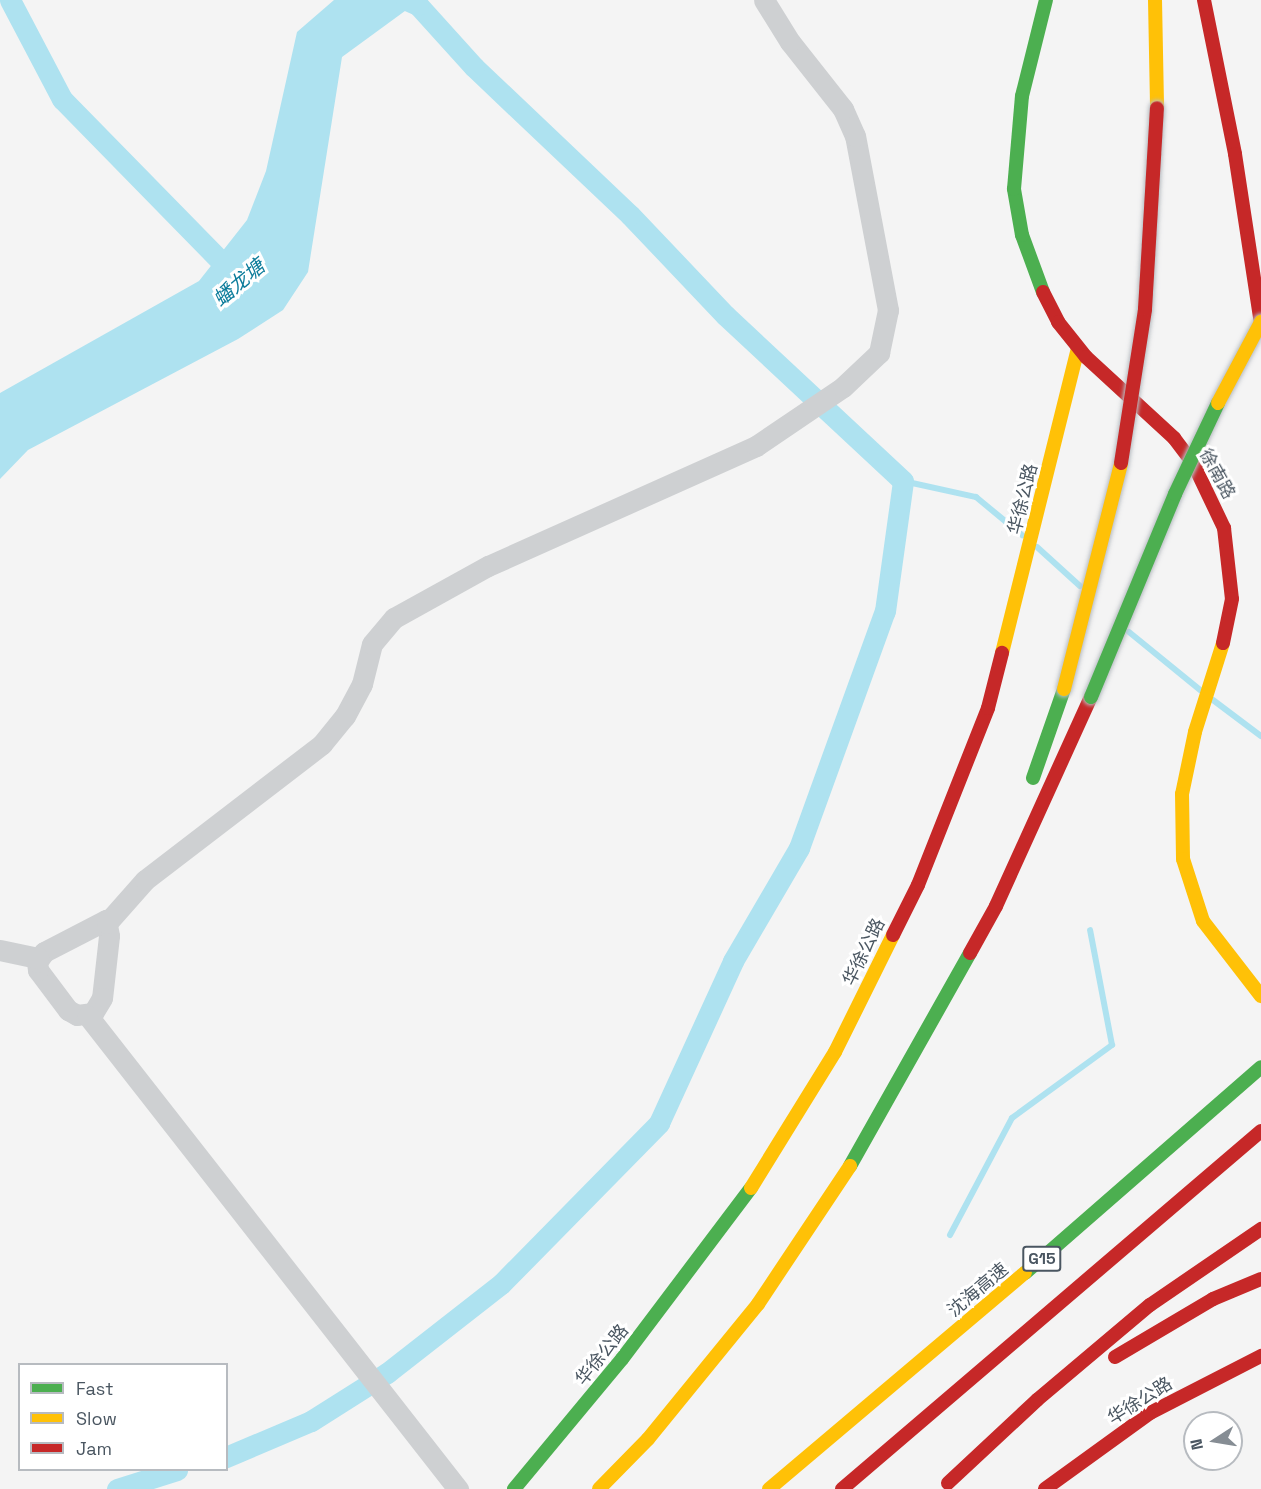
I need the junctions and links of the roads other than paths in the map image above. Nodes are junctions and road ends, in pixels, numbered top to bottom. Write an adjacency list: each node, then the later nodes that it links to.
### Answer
1 (764, 0): 9 (street)
2 (1046, 0): 6 (main road, 徐南路)
3 (1155, 0): 7 (main road, bridge)
4 (1203, 0): 5 (main road)
5 (1261, 323): 13 (main road, bridge)
6 (1078, 349): 12 (main road, 徐南路); 23 (main road, 华徐公路)
7 (1029, 790)
8 (1017, 824): 13 (main road)
9 (106, 923): 11 (street); 14 (street)
10 (0, 950): 11 (street)
11 (39, 958): 14 (street)
12 (1261, 996)
13 (940, 1007): 24 (main road)
14 (88, 1016): 22 (street)
15 (1261, 1067): 25 (main road, 沈海高速 / G15)
16 (1261, 1131): 20 (main road, G15)
17 (1261, 1229): 21 (main road)
18 (1261, 1279): 21 (main road)
19 (1261, 1356): 26 (main road, 华徐公路)
20 (846, 1486)
21 (944, 1486)
22 (458, 1489)
23 (514, 1489)
24 (599, 1489)
25 (769, 1489)
26 (1046, 1489)

